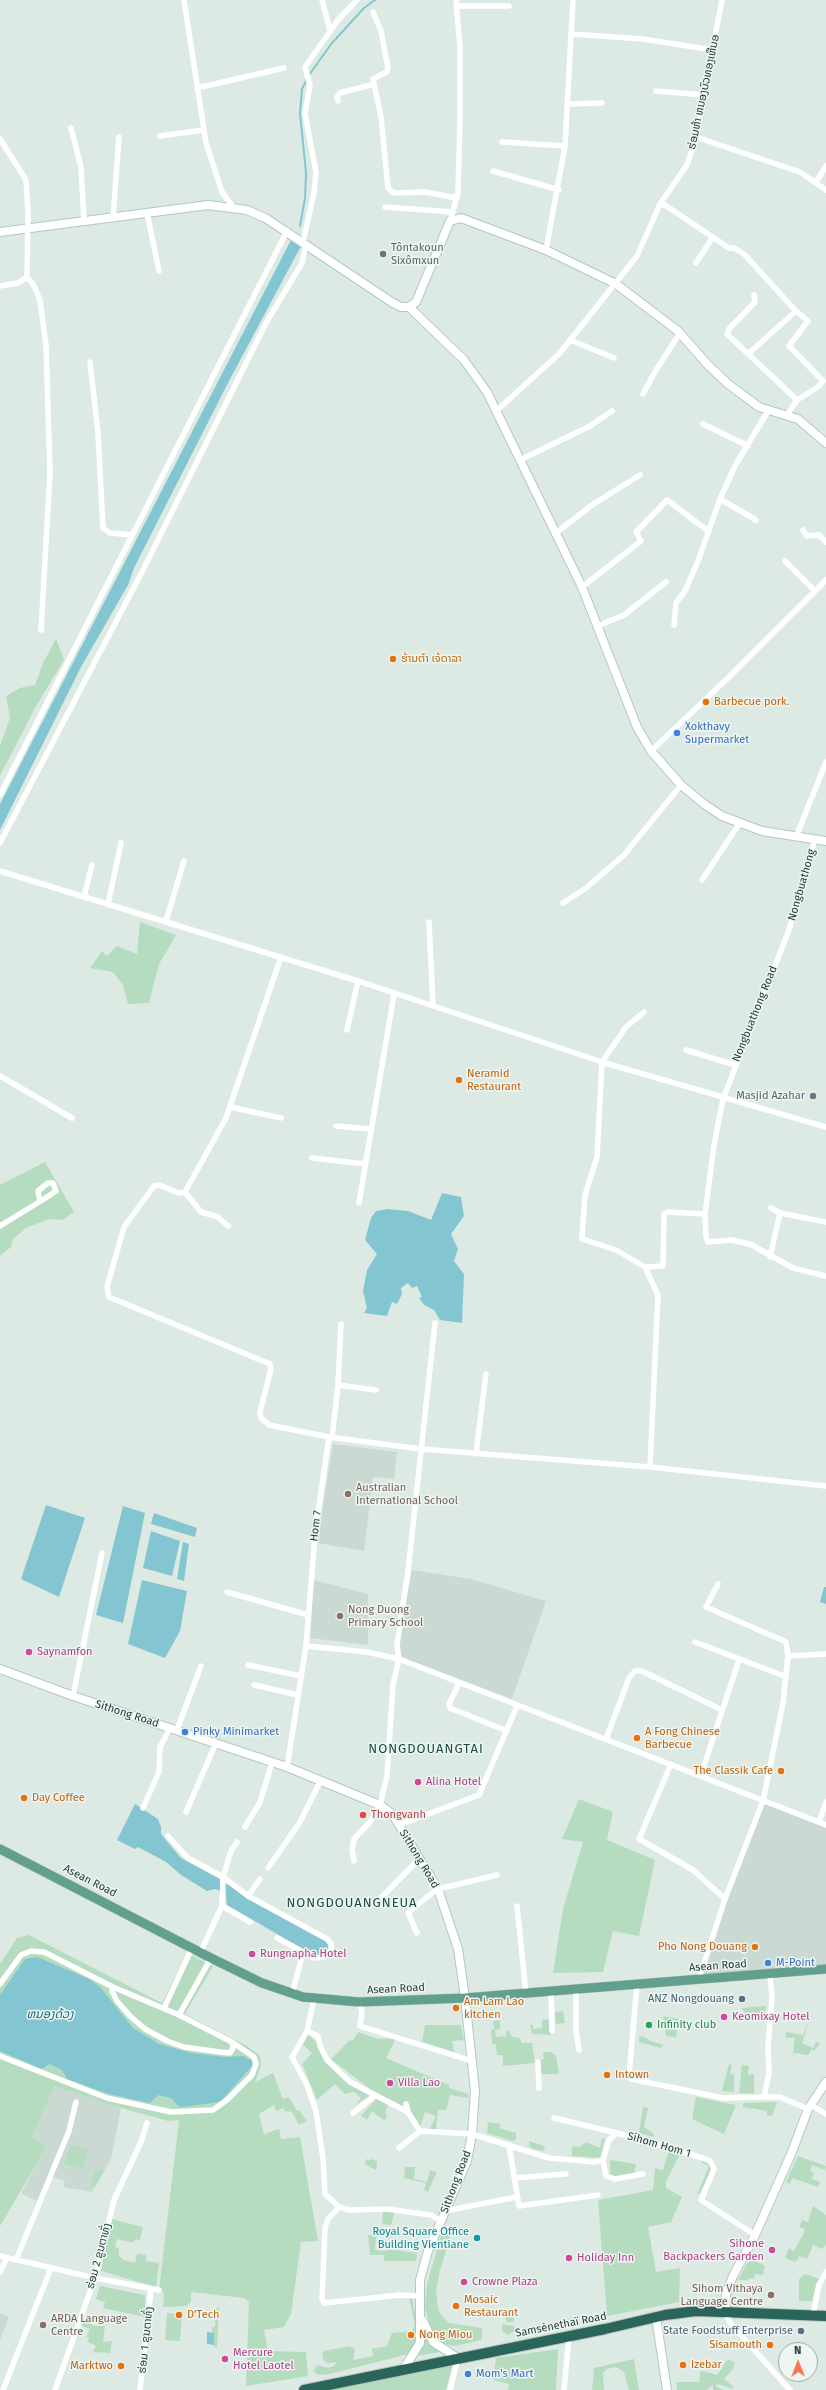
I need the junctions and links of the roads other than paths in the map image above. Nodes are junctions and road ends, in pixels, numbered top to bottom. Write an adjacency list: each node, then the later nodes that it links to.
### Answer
1 (184, 0): 14 (street)
2 (322, 0): 9 (street)
3 (357, 0): 9 (street)
4 (573, 0): 10 (street)
5 (722, 0): 11 (street, ຮ່ອມຫ້າ ຫນອງບົວທອງເຫືນອ)
6 (456, 3): 7 (street); 33 (street)
7 (509, 6)
8 (373, 12): 13 (street)
9 (330, 30): 46 (street)
10 (571, 34): 11 (street); 19 (street)
11 (713, 50): 16 (street, ຮ່ອມຫ້າ ຫນອງບົວທອງເຫືນອ)
12 (284, 68): 14 (street)
13 (374, 84): 17 (street); 33 (street)
14 (197, 88): 21 (street)
15 (656, 91): 16 (street)
16 (705, 95): 24 (street, ຮ່ອມຫ້າ ຫນອງບົວທອງເຫືນອ)
17 (338, 101)
18 (602, 103): 19 (street)
19 (567, 104): 27 (street)
20 (71, 128): 40 (street)
21 (204, 130): 22 (street); 36 (street)
22 (160, 136)
23 (119, 137): 39 (street)
24 (696, 137): 30 (street); 34 (street, ຮ່ອມຫ້າ ຫນອງບົວທອງເຫືນອ)
25 (0, 139): 42 (street)
26 (502, 142): 27 (street)
27 (565, 146): 31 (street)
28 (826, 166): 30 (street)
29 (493, 171): 31 (street)
30 (816, 182): 32 (street)
31 (559, 190): 47 (street)
32 (826, 190)
33 (457, 198): 37 (street)
34 (660, 204): 45 (street); 51 (street, ຮ່ອມຫ້າ ຫນອງບົວທອງເຫືນອ)
35 (385, 207): 37 (street)
36 (234, 208): 38 (street); 43 (street)
37 (453, 212): 41 (street)
38 (147, 213): 39 (street); 49 (street)
39 (113, 218): 40 (street)
40 (84, 221): 42 (street)
41 (450, 221): 47 (street); 54 (street)
42 (27, 229): 44 (street); 50 (street)
43 (287, 231): 46 (street); 78 (street)
44 (0, 232)
45 (713, 237): 48 (street); 55 (street)
46 (305, 243): 54 (street); 97 (street)
47 (546, 250): 51 (street)
48 (696, 263)
49 (159, 271)
50 (27, 277): 52 (street); 87 (street)
51 (616, 284): 56 (street); 57 (street, ຮ່ອມຫ້າ ຫນອງບົວທອງເຫືນອ)
52 (0, 286)
53 (754, 295): 58 (street)
54 (409, 307): 64 (street)
55 (796, 312): 58 (street); 61 (street)
56 (680, 333): 62 (street); 66 (street)
57 (570, 340): 59 (street); 64 (street, ຮ່ອມຫ້າ ຫນອງບົວທອງເຫືນອ)
58 (748, 354): 63 (street)
59 (614, 358)
60 (90, 362): 78 (street)
61 (824, 378): 63 (street)
62 (643, 394)
63 (797, 400): 67 (street)
64 (496, 411): 71 (street)
65 (612, 411): 71 (street)
66 (768, 411): 67 (street); 70 (street)
67 (787, 415): 69 (street)
68 (703, 424): 70 (street)
69 (826, 443)
70 (748, 446): 73 (street)
71 (520, 460): 77 (street)
72 (640, 474): 77 (street)
73 (720, 499): 74 (street); 76 (street)
74 (756, 520)
75 (803, 530): 79 (street)
76 (708, 531): 83 (street); 85 (street)
77 (556, 533): 83 (street)
78 (132, 535): 91 (street)
79 (826, 542)
80 (785, 561): 84 (street)
81 (826, 580): 84 (street)
82 (666, 582): 86 (street)
83 (582, 587): 86 (street)
84 (815, 591): 88 (street)
85 (674, 625)
86 (598, 626): 88 (street)
87 (41, 630)
88 (651, 751): 90 (street)
89 (826, 762): 93 (street)
90 (680, 785): 92 (street); 103 (street)
91 (0, 795)
92 (739, 824): 93 (street); 101 (street)
93 (796, 837): 94 (street)
94 (815, 839): 95 (street); 107 (street, Nongbuathong)
95 (826, 841)
96 (120, 843): 104 (street)
97 (0, 844)
98 (184, 861): 105 (street)
99 (92, 864): 102 (street)
100 (0, 871): 102 (street)
101 (702, 880)
102 (84, 897): 104 (street)
103 (562, 903)
104 (108, 904): 105 (street)
105 (166, 921): 108 (street)
106 (429, 922): 111 (street)
107 (789, 930): 116 (street, Nongbuathong Road)
108 (281, 958): 109 (street); 119 (street)
109 (358, 981): 110 (street); 113 (street)
110 (394, 994): 111 (street); 124 (street)
111 (433, 1006): 115 (street)
112 (644, 1012): 115 (street)
113 (347, 1030)
114 (686, 1050): 116 (street)
115 (602, 1062): 118 (street); 137 (street)
116 (735, 1065): 118 (street, Nongbuathong Road)
117 (0, 1076): 120 (street)
118 (723, 1099): 123 (street); 132 (street, Nongbuathong Road)
119 (230, 1107): 121 (street); 127 (street)
120 (72, 1118)
121 (281, 1118)
122 (336, 1126): 124 (street)
123 (826, 1127)
124 (371, 1129): 126 (street)
125 (312, 1158): 126 (street)
126 (366, 1164): 129 (street)
127 (185, 1192): 135 (street); 144 (street)
128 (40, 1201): 134 (street)
129 (359, 1203)
130 (771, 1208): 131 (street)
131 (780, 1213): 133 (street); 136 (street)
132 (705, 1214): 136 (street, Nongbuathong Road); 137 (street)
133 (826, 1222)
134 (0, 1226)
135 (228, 1226)
136 (770, 1257): 138 (street)
137 (646, 1267): 147 (street)
138 (826, 1276)
139 (435, 1323): 145 (street)
140 (341, 1324): 142 (street, Hom 7)
141 (486, 1374): 146 (street)
142 (338, 1385): 143 (street); 144 (street, Hom 7)
143 (376, 1390)
144 (330, 1437): 145 (street); 152 (street, Hom 7)
145 (421, 1449): 146 (street); 157 (street)
146 (476, 1454): 147 (street)
147 (650, 1467): 148 (street)
148 (826, 1486)
149 (102, 1553): 167 (street)
150 (718, 1584): 156 (street)
151 (227, 1592): 152 (street)
152 (308, 1615): 154 (street, Hom 7)
153 (696, 1642): 158 (street)
154 (306, 1646): 157 (street); 162 (street, Hom 7)
155 (826, 1654): 156 (street)
156 (788, 1656): 163 (street)
157 (399, 1659): 164 (street); 181 (street)
158 (739, 1660): 163 (street); 169 (street)
159 (248, 1665): 162 (street)
160 (201, 1666): 170 (street)
161 (0, 1669): 167 (street, Sithong Road)
162 (301, 1676): 166 (street, Hom 7)
163 (784, 1676): 179 (street)
164 (459, 1683): 168 (street); 171 (street)
165 (254, 1685): 166 (street)
166 (298, 1695): 176 (street, Hom 7)
167 (73, 1696): 170 (street, Sithong Road)
168 (517, 1706): 171 (street); 172 (street)
169 (722, 1710): 172 (street); 177 (street)
170 (174, 1729): 173 (street, Sithong Road); 182 (street)
171 (508, 1731): 185 (street)
172 (606, 1739): 175 (street)
173 (216, 1743): 174 (street, Sithong Road); 183 (street)
174 (272, 1762): 176 (street, Sithong Road); 187 (street)
175 (671, 1764): 177 (street); 200 (street)
176 (287, 1767): 178 (street, Sithong Road)
177 (701, 1775): 179 (street)
178 (321, 1780): 181 (street, Sithong Road); 193 (street)
179 (763, 1801): 184 (street); 200 (street)
180 (826, 1802): 184 (street)
181 (380, 1805): 185 (street, Sithong Road); 192 (street)
182 (143, 1808)
183 (186, 1812)
184 (819, 1822): 186 (street)
185 (399, 1825): 191 (street, Sithong Road)
186 (826, 1825)
187 (245, 1827)
188 (168, 1836): 195 (street)
189 (237, 1842): 195 (street)
190 (0, 1849): 206 (main road, Asean Road)
191 (419, 1859): 197 (street, Sithong Road); 199 (street)
192 (354, 1861)
193 (268, 1868)
194 (497, 1875): 197 (street)
195 (223, 1878): 198 (street); 201 (street)
196 (260, 1879): 198 (street)
197 (438, 1890): 204 (street); 219 (street, Sithong Road)
198 (248, 1896): 207 (street)
199 (380, 1899)
200 (725, 1899): 211 (street)
201 (222, 1906): 203 (street); 206 (street)
202 (517, 1906): 217 (street)
203 (250, 1922)
204 (417, 1933)
205 (277, 1938): 207 (street)
206 (196, 1950): 208 (main road, Asean Road); 222 (street)
207 (303, 1953): 218 (street)
208 (211, 1958): 218 (main road, Asean Road); 223 (street)
209 (826, 1969): 210 (main road, Asean Road)
210 (770, 1975): 211 (main road, Asean Road); 234 (street)
211 (699, 1979): 213 (main road, Asean Road)
212 (0, 1984): 214 (street)
213 (637, 1984): 215 (main road, Asean Road); 234 (street)
214 (113, 1987): 222 (street); 226 (street)
215 (576, 1989): 216 (main road, Asean Road); 227 (street)
216 (552, 1990): 217 (main road, Asean Road); 225 (street)
217 (526, 1993): 219 (main road, Asean Road)
218 (292, 1994): 220 (main road, Asean Road)
219 (465, 1998): 221 (main road, Asean Road); 229 (street, Sithong Road)
220 (314, 1999): 221 (main road, Asean Road); 224 (street)
221 (359, 2002): 229 (street)
222 (164, 2008): 223 (street)
223 (179, 2015): 226 (street)
224 (307, 2031): 233 (street); 254 (street)
225 (552, 2031)
226 (232, 2042): 228 (street)
227 (579, 2050)
228 (0, 2056)
229 (472, 2061): 245 (street, Sithong Road)
230 (538, 2062): 232 (street)
231 (826, 2082): 237 (street)
232 (539, 2088)
233 (374, 2096): 238 (street); 239 (street)
234 (764, 2097): 237 (street)
235 (76, 2102): 260 (street)
236 (406, 2104): 238 (street)
237 (810, 2107): 240 (street); 257 (street)
238 (408, 2112): 243 (street)
239 (353, 2113)
240 (826, 2114)
241 (554, 2118): 244 (street)
242 (147, 2123): 264 (street, ຮ່ອມ 2 ຂູນຕາທົ່ງ)
243 (420, 2131): 245 (street); 247 (street)
244 (617, 2133): 248 (street, Sihom Hom 1); 257 (street, Sihom Hom 1)
245 (472, 2134): 246 (street); 255 (street, Sithong Road)
246 (510, 2145): 248 (street); 251 (street)
247 (399, 2148)
248 (603, 2160): 250 (street)
249 (566, 2174): 251 (street)
250 (643, 2174)
251 (514, 2178): 253 (street)
252 (598, 2195): 253 (street)
253 (517, 2196): 255 (street)
254 (339, 2207): 256 (street); 267 (street)
255 (445, 2211): 256 (street, Sithong Road)
256 (441, 2221): 267 (street, Sithong Road)
257 (755, 2235): 269 (street)
258 (0, 2256): 259 (street)
259 (7, 2258): 260 (street); 262 (street)
260 (16, 2260): 261 (street)
261 (50, 2268): 264 (street); 276 (street)
262 (0, 2272)
263 (826, 2272): 270 (street)
264 (95, 2278): 265 (street); 277 (street, ຮ່ອມ 2 ຂູນຕາທົ່ງ)
265 (151, 2289): 266 (street); 278 (street, ຮ່ອມ 1 ຂູນຕາທົ່ງ)
266 (159, 2290)
267 (419, 2296): 268 (street, Sithong Road)
268 (420, 2310): 274 (street, Sithong Road); 275 (street, Sithong Road)
269 (725, 2312): 270 (highway, Samsènethaï Road); 272 (highway, Samsènethaï Road); 283 (street)
270 (813, 2315): 271 (highway, Samsènethaï Road)
271 (826, 2316)
272 (656, 2317): 273 (highway, Samsènethaï Road); 282 (street)
273 (569, 2335): 274 (highway, Samsènethaï Road); 281 (street)
274 (458, 2358): 275 (highway, Samsènethaï Road); 280 (street)
275 (402, 2370): 279 (highway, Samsènethaï Road)
276 (3, 2390)
277 (55, 2390)
278 (140, 2390)
279 (304, 2390)
280 (450, 2390)
281 (564, 2390)
282 (667, 2390)
283 (790, 2390)

